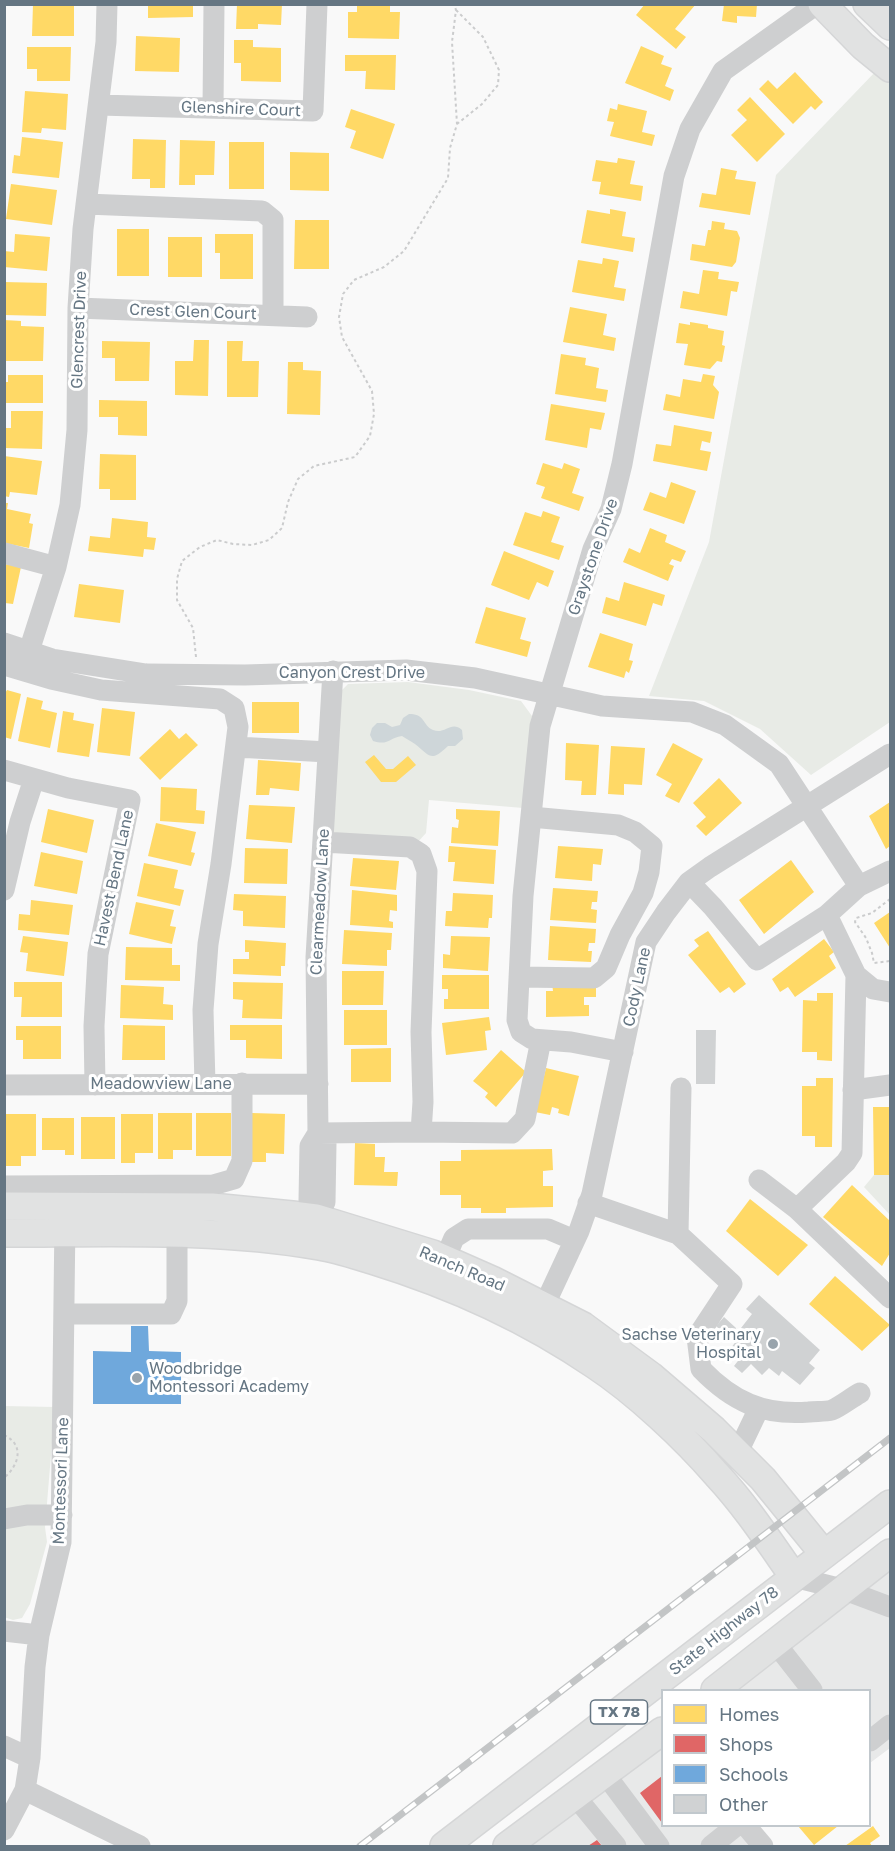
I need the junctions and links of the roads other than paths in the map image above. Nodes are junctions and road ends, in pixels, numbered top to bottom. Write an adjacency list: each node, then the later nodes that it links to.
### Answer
1 (107, 4): 9 (street, Glencrest Drive)
2 (214, 4): 10 (street)
3 (317, 4): 10 (street, Glenshire Court)
4 (817, 4): 21 (street, Graystone Drive)
5 (822, 4): 8 (main road)
6 (867, 4): 7 (main road)
7 (891, 26)
8 (891, 68)
9 (99, 105): 10 (street, Glenshire Court); 11 (street, Glencrest Drive)
10 (213, 108)
11 (86, 204): 12 (street, Glencrest Drive); 13 (street)
12 (78, 308): 13 (street, Crest Glen Court); 16 (street, Glencrest Drive)
13 (273, 315): 14 (street, Crest Glen Court)
14 (307, 316)
15 (4, 553): 16 (street)
16 (56, 567): 18 (street, Glencrest Drive)
17 (4, 643): 18 (street, Canyon Crest Drive)
18 (29, 651): 20 (street, Canyon Crest Drive)
19 (4, 665): 22 (street)
20 (333, 671): 21 (street, Canyon Crest Drive); 23 (street, Clearmeadow Lane)
21 (549, 695): 27 (street, Canyon Crest Drive); 28 (street, Graystone Drive)
22 (236, 747): 23 (street); 41 (street)
23 (328, 752): 29 (street, Clearmeadow Lane)
24 (891, 754): 27 (street, Cody Lane)
25 (4, 770): 26 (street, Havest Bend Lane)
26 (34, 779): 33 (street); 44 (street, Havest Bend Lane)
27 (806, 806): 31 (street, Cody Lane); 32 (street, Canyon Crest Drive)
28 (531, 817): 36 (street, Graystone Drive); 36 (street)
29 (323, 842): 42 (street, Clearmeadow Lane); 48 (street)
30 (891, 871): 32 (street)
31 (689, 882): 34 (street); 39 (street, Cody Lane)
32 (859, 886): 34 (street)
33 (4, 890)
34 (827, 915): 35 (street)
35 (856, 975): 37 (street); 47 (street)
36 (519, 977): 38 (street, Graystone Drive)
37 (891, 992)
38 (541, 1040): 39 (street); 48 (street)
39 (623, 1052): 52 (street, Cody Lane)
40 (242, 1083): 41 (street, Meadowview Lane); 42 (street, Meadowview Lane); 51 (street)
41 (205, 1084): 44 (street, Meadowview Lane)
42 (318, 1084): 49 (street, Clearmeadow Lane)
43 (4, 1085): 44 (street, Meadowview Lane)
44 (96, 1085)
45 (891, 1085): 47 (street)
46 (681, 1088): 60 (street)
47 (853, 1090): 55 (street)
48 (421, 1132): 49 (street)
49 (318, 1133): 56 (street, Clearmeadow Lane)
50 (759, 1180): 55 (street)
51 (4, 1186)
52 (588, 1203): 60 (street); 61 (street, Cody Lane)
53 (4, 1206): 54 (main road, Ranch Road)
54 (65, 1206): 56 (main road, Ranch Road); 58 (street, Montessori Lane)
55 (797, 1209): 63 (street)
56 (314, 1232): 59 (main road, Ranch Road); 62 (main road, Ranch Road); 65 (main road, Ranch Road)
57 (4, 1233): 58 (main road, Ranch Road)
58 (65, 1233): 59 (main road, Ranch Road); 64 (street, Montessori Lane)
59 (177, 1233): 64 (street)
60 (678, 1234): 67 (street)
61 (574, 1240): 62 (street); 65 (street, Cody Lane)
62 (445, 1259): 65 (main road, Ranch Road)
63 (891, 1298)
64 (64, 1314): 70 (street, Montessori Lane)
65 (539, 1317): 68 (main road, Ranch Road); 74 (main road, Ranch Road)
66 (860, 1393): 67 (street)
67 (759, 1408): 68 (street)
68 (737, 1454): 73 (main road, Ranch Road)
69 (891, 1504): 73 (main road, State Highway 78 / TX 78)
70 (62, 1515): 71 (street); 78 (street, Montessori Lane)
71 (4, 1519)
72 (891, 1553): 75 (main road)
73 (824, 1554): 74 (main road, State Highway 78 / TX 78); 75 (street)
74 (794, 1577): 75 (street); 93 (main road, State Highway 78 / TX 78)
75 (842, 1589): 76 (street); 79 (main road)
76 (891, 1607)
77 (4, 1631): 78 (street)
78 (39, 1635): 86 (street, Montessori Lane)
79 (776, 1644): 80 (main road); 81 (street)
80 (716, 1689)
81 (811, 1689)
82 (891, 1725): 84 (street)
83 (661, 1732): 87 (main road, TX 78)
84 (871, 1740)
85 (4, 1746): 86 (street)
86 (30, 1758): 88 (street, Montessori Lane)
87 (605, 1774): 89 (main road, TX 78); 97 (street)
88 (25, 1790): 92 (street, Montessori Lane); 95 (street)
89 (575, 1796): 94 (main road, TX 78); 96 (street)
90 (735, 1827): 98 (street)
91 (747, 1827): 99 (street)
92 (4, 1830)
93 (451, 1844)
94 (516, 1844)
95 (140, 1846)
96 (616, 1846)
97 (659, 1846)
98 (711, 1846)
99 (764, 1846)

